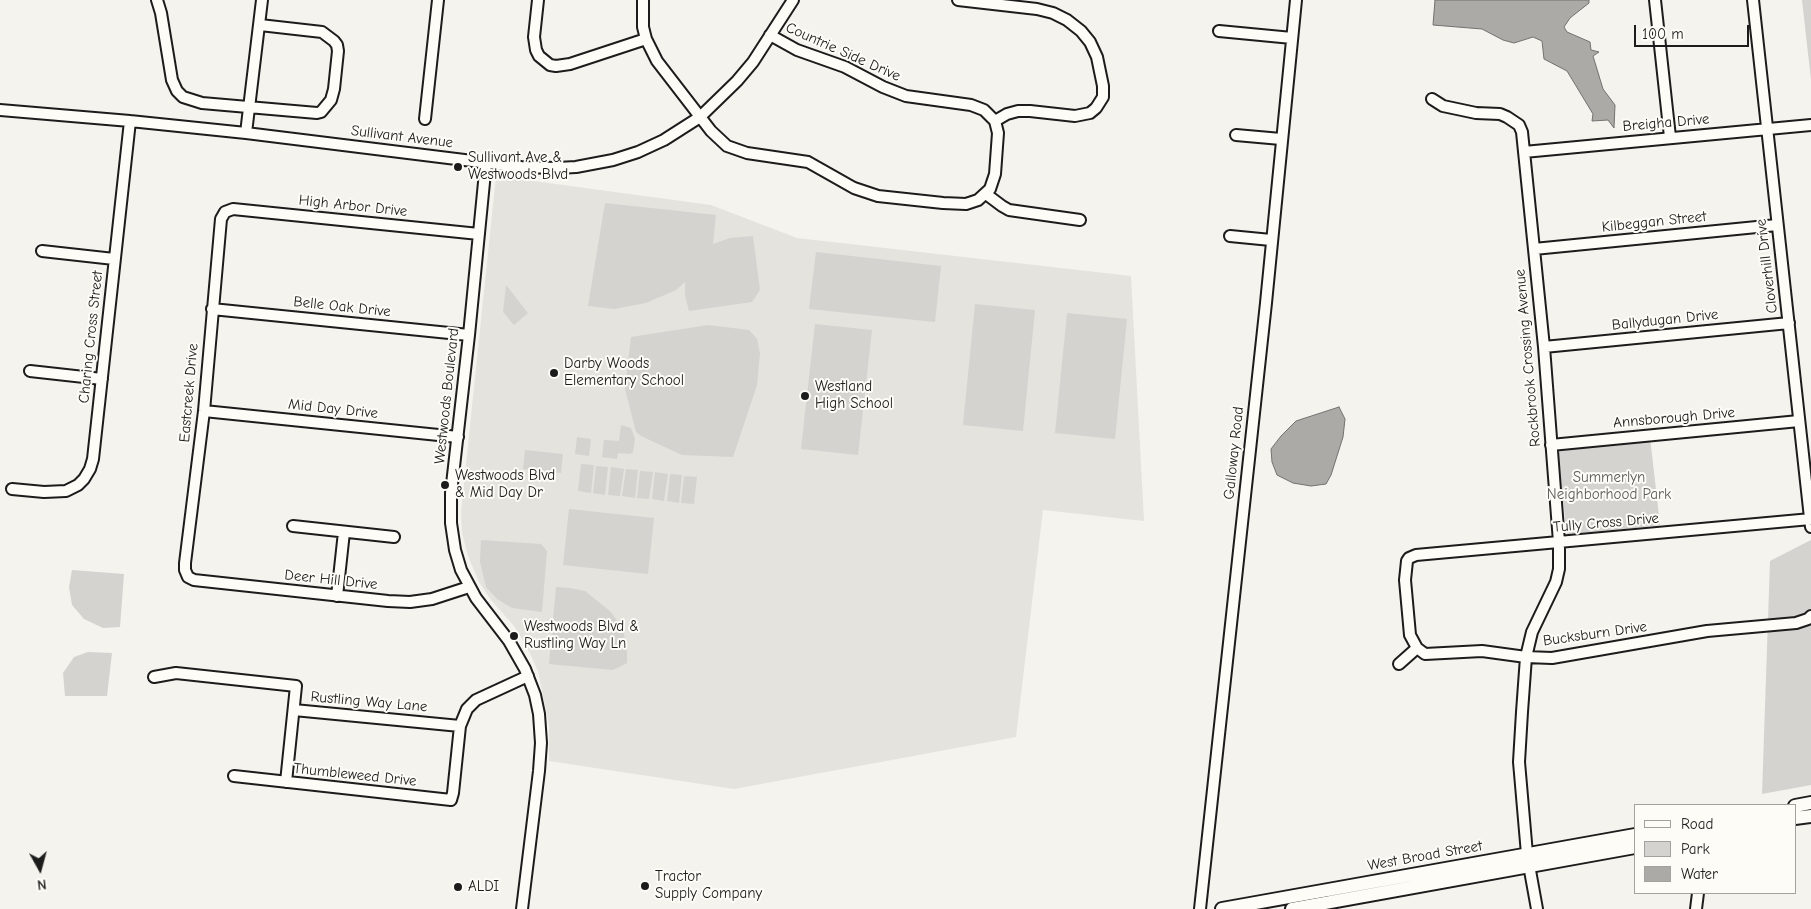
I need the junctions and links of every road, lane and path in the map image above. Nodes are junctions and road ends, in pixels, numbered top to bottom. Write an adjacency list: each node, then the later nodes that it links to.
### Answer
1 (157, 0): 17 (street)
2 (262, 0): 11 (street)
3 (438, 0): 20 (street)
4 (538, 0): 15 (street)
5 (642, 0): 15 (street)
6 (793, 0): 13 (street, Sullivant Avenue)
7 (958, 0): 22 (street)
8 (1296, 0): 14 (street, Galloway Road)
9 (1655, 0): 27 (street)
10 (1754, 0): 24 (street, Cloverhill Drive)
11 (260, 25): 17 (street); 17 (street)
12 (1219, 31): 14 (street)
13 (770, 35): 19 (street, Sullivant Avenue); 22 (street, Countrie Side Drive)
14 (1292, 38): 28 (street, Galloway Road)
15 (646, 39): 19 (street)
16 (1432, 99): 29 (street, Rockbrook Crossing Avenue)
17 (250, 107): 25 (street)
18 (0, 110): 21 (street, Sullivant Avenue)
19 (700, 117): 30 (street, Sullivant Avenue); 31 (street)
20 (425, 119)
21 (130, 121): 25 (street, Sullivant Avenue); 40 (street, Charing Cross Street)
22 (995, 121): 31 (street)
23 (1811, 124): 24 (street, Breigha Drive)
24 (1768, 128): 27 (street, Breigha Drive); 34 (street, Cloverhill Drive)
25 (246, 133): 30 (street, Sullivant Avenue)
26 (1236, 135): 28 (street)
27 (1670, 137): 29 (street, Breigha Drive)
28 (1282, 139): 37 (street, Galloway Road)
29 (1524, 152): 38 (street, Rockbrook Crossing Avenue)
30 (486, 162): 35 (street, Westwoods Boulevard)
31 (986, 194): 33 (street)
32 (225, 212): 35 (street, High Arbor Drive); 41 (street, Eastcreek Drive)
33 (1080, 220)
34 (1777, 225): 38 (street, Kilbeggan Street); 42 (street, Cloverhill Drive)
35 (478, 234): 43 (street, Westwoods Boulevard)
36 (1230, 236): 37 (street)
37 (1272, 240): 79 (street, Galloway Road)
38 (1534, 249): 44 (street, Rockbrook Crossing Avenue)
39 (42, 251): 40 (street)
40 (114, 259): 46 (street, Charing Cross Street)
41 (212, 308): 43 (street, Belle Oak Drive); 47 (street, Eastcreek Drive)
42 (1789, 323): 44 (street, Ballydugan Drive); 48 (street, Cloverhill Drive)
43 (469, 335): 49 (street, Westwoods Boulevard)
44 (1544, 347): 50 (street, Rockbrook Crossing Avenue)
45 (30, 370): 46 (street)
46 (102, 379): 51 (street, Charing Cross Street)
47 (204, 411): 49 (street, Mid Day Drive); 57 (street, Eastcreek Drive)
48 (1799, 421): 50 (street, Annsborough Drive); 52 (street, Cloverhill Drive)
49 (458, 437): 58 (street, Westwoods Boulevard)
50 (1551, 445): 56 (street, Rockbrook Crossing Avenue)
51 (12, 489)
52 (1811, 522): 56 (street, Tully Cross Drive)
53 (293, 526): 54 (street)
54 (344, 532): 55 (street); 59 (street)
55 (394, 537)
56 (1559, 542): 61 (street, Tully Cross Drive); 62 (street, Rockbrook Crossing Avenue)
57 (188, 577): 59 (street, Deer Hill Drive)
58 (470, 587): 59 (street, Deer Hill Drive); 64 (street, Westwoods Boulevard)
59 (337, 596)
60 (1810, 618): 62 (street, Bucksburn Drive)
61 (1417, 648): 62 (street, Bucksburn Drive); 63 (street)
62 (1526, 657): 76 (street, Rockbrook Crossing Avenue)
63 (1399, 664)
64 (528, 676): 67 (street); 78 (street, Westwoods Boulevard)
65 (154, 677): 66 (street, Rustling Way Lane)
66 (294, 710): 67 (street, Rustling Way Lane); 69 (street)
67 (460, 726): 69 (street, Thumbleweed Drive)
68 (234, 776): 69 (street, Thumbleweed Drive)
69 (286, 782)
70 (1811, 803): 71 (main road)
71 (1796, 806)
72 (1811, 816): 73 (main road)
73 (1796, 818)
74 (1634, 835): 76 (main road, West Broad Street)
75 (1634, 847): 76 (main road, West Broad Street)
76 (1527, 860): 80 (main road, West Broad Street); 81 (main road, West Broad Street); 82 (street, Rockbrook Crossing Avenue)
77 (1698, 894): 83 (street)
78 (522, 909)
79 (1200, 909)
80 (1222, 909)
81 (1292, 909)
82 (1537, 909)
83 (1696, 909)

